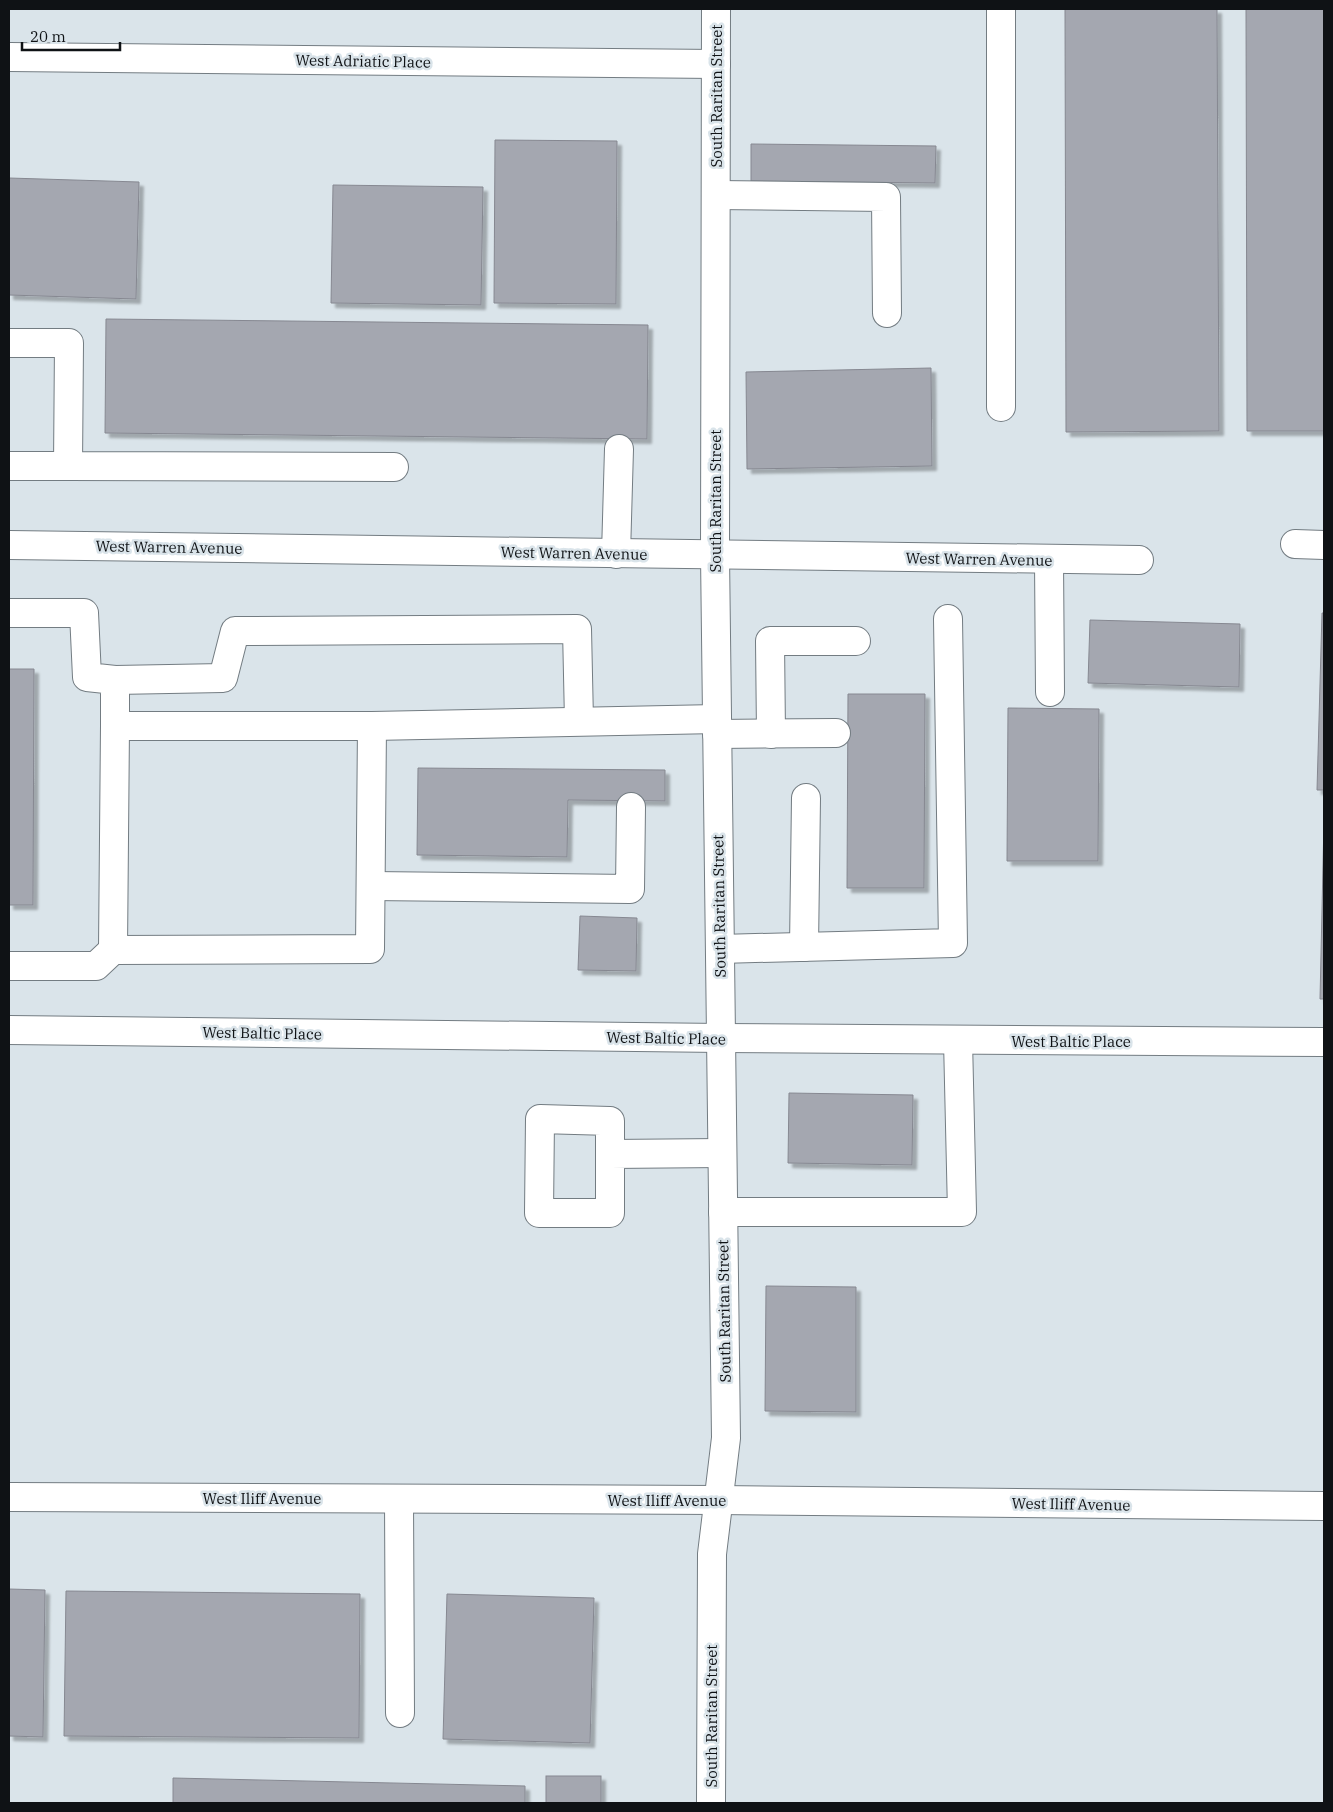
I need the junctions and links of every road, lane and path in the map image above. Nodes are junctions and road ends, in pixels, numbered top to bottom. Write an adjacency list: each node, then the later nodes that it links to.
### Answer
1 (716, 9): 4 (street, South Raritan Street)
2 (1001, 9): 8 (street)
3 (9, 57): 4 (street, West Adriatic Place)
4 (716, 64): 5 (street, South Raritan Street)
5 (716, 195): 6 (street); 17 (street, South Raritan Street)
6 (887, 313)
7 (9, 344): 11 (street)
8 (1001, 407)
9 (618, 449): 16 (street)
10 (9, 466): 11 (street)
11 (68, 466): 12 (street)
12 (394, 467)
13 (1295, 544): 14 (street)
14 (1324, 544)
15 (9, 545): 16 (street, West Warren Avenue)
16 (616, 554): 17 (street, West Warren Avenue)
17 (715, 555): 18 (street, West Warren Avenue); 28 (street, South Raritan Street)
18 (1049, 560): 19 (street, West Warren Avenue); 24 (street)
19 (1139, 560)
20 (9, 614): 23 (street)
21 (948, 619): 34 (street)
22 (856, 641): 30 (street)
23 (115, 680): 25 (street); 26 (street)
24 (1050, 692)
25 (579, 721): 27 (street); 28 (street)
26 (115, 726): 27 (street); 36 (street)
27 (372, 726): 33 (street)
28 (717, 726): 30 (street); 35 (street, South Raritan Street)
29 (836, 733): 30 (street)
30 (771, 734)
31 (806, 798): 34 (street)
32 (631, 807): 33 (street)
33 (370, 886): 36 (street)
34 (804, 947): 35 (street)
35 (720, 949): 39 (street, South Raritan Street)
36 (113, 950): 37 (street)
37 (9, 966)
38 (9, 1030): 39 (street, West Baltic Place)
39 (721, 1038): 40 (street, West Baltic Place); 42 (street, South Raritan Street)
40 (958, 1040): 41 (street, West Baltic Place); 44 (street)
41 (1324, 1042)
42 (722, 1153): 43 (street); 44 (street, South Raritan Street)
43 (610, 1154)
44 (723, 1212): 47 (street, South Raritan Street)
45 (9, 1497): 46 (street, West Iliff Avenue)
46 (399, 1499): 47 (street, West Iliff Avenue); 49 (street)
47 (718, 1500): 48 (street, West Iliff Avenue); 50 (street, South Raritan Street)
48 (1324, 1506)
49 (400, 1713)
50 (711, 1803)

